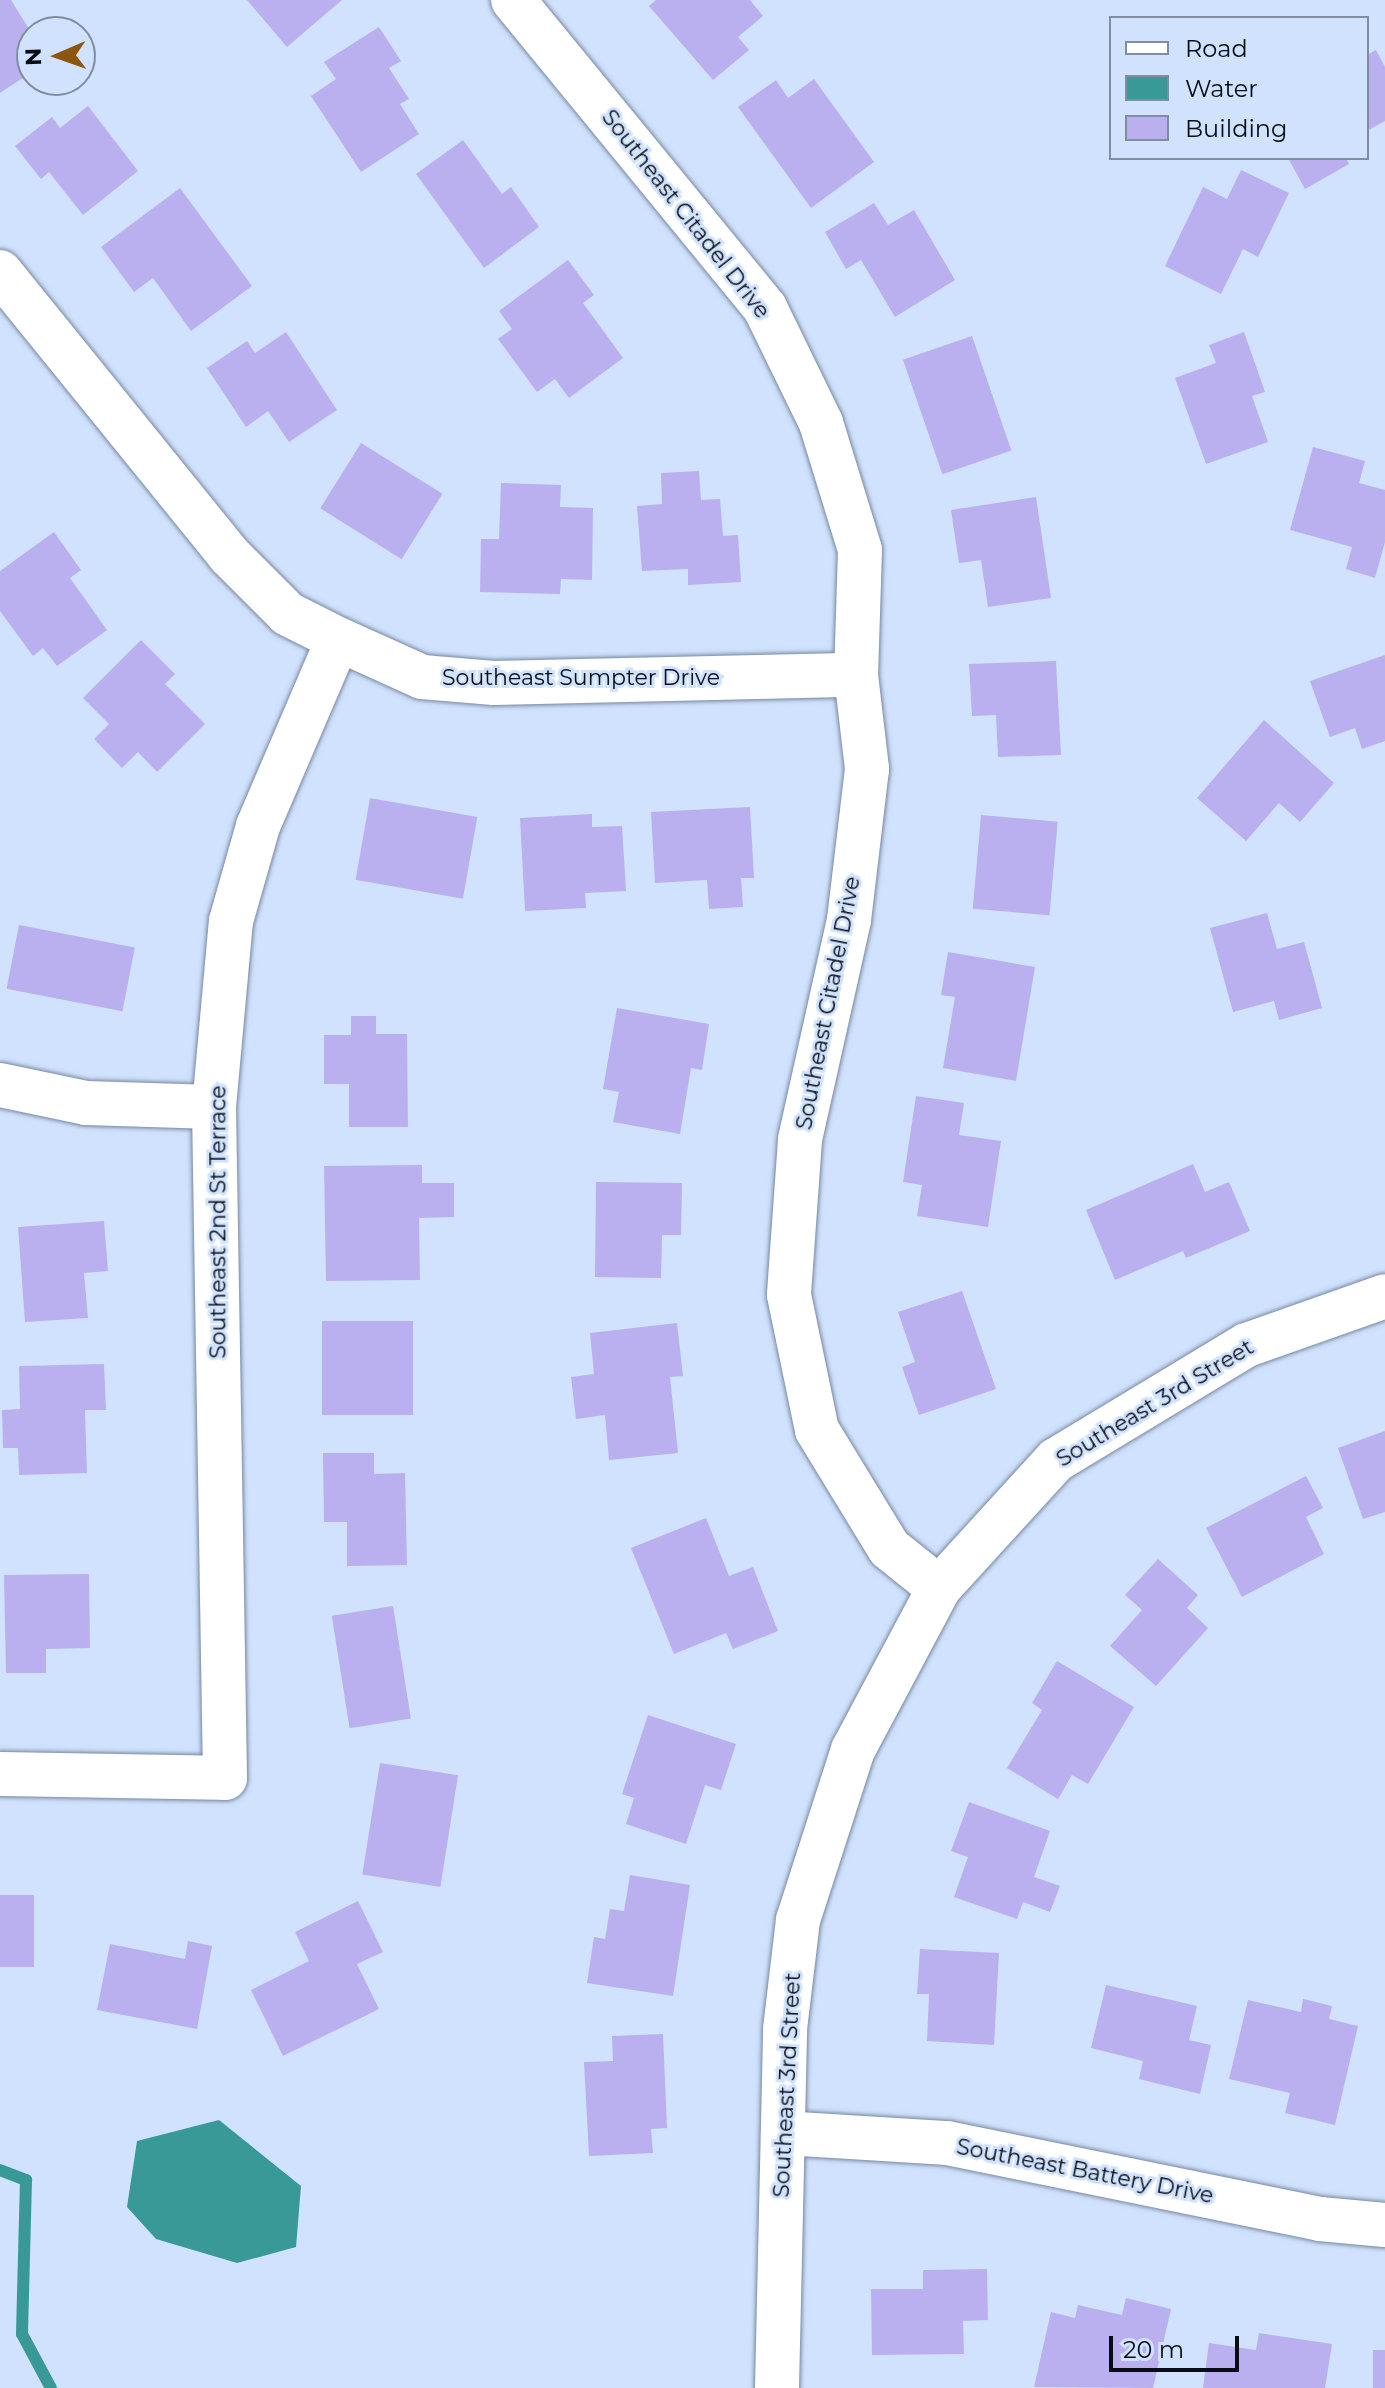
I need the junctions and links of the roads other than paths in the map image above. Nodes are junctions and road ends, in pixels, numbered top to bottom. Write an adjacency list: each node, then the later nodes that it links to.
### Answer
1 (513, 0): 4 (street, Southeast Citadel Drive)
2 (0, 272): 3 (street, Southeast Sumpter Drive)
3 (338, 639): 4 (street, Southeast Sumpter Drive); 6 (street, Southeast 2nd St Terrace)
4 (856, 675): 8 (street, Southeast Citadel Drive)
5 (0, 1085): 6 (street)
6 (214, 1107): 9 (street, Southeast 2nd St Terrace)
7 (1385, 1296): 8 (street, Southeast 3rd Street)
8 (939, 1588): 10 (street, Southeast 3rd Street)
9 (0, 1774)
10 (783, 2133): 11 (street, Southeast Battery Drive); 12 (street, Southeast 3rd Street)
11 (1385, 2225)
12 (777, 2388)

